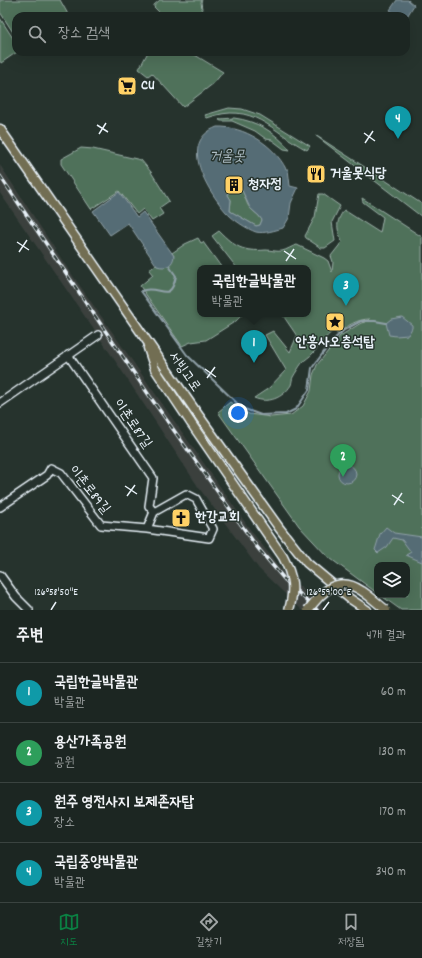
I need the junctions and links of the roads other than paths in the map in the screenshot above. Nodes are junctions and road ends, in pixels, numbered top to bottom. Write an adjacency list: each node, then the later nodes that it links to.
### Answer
1 (0, 129): 3 (main road, 서빙고로)
2 (98, 335): 4 (street)
3 (145, 338): 11 (main road, bridge); 13 (main road, 서빙고로)
4 (68, 355): 5 (street); 7 (street, 이촌로87길)
5 (0, 402)
6 (0, 507): 8 (street, 이촌로89길)
7 (154, 512): 8 (street); 8 (street, 이촌로89길)
8 (147, 529)
9 (0, 575): 10 (street)
10 (29, 610)
11 (289, 610)
12 (308, 610): 14 (main road, bridge)
13 (367, 610)
14 (386, 610)

